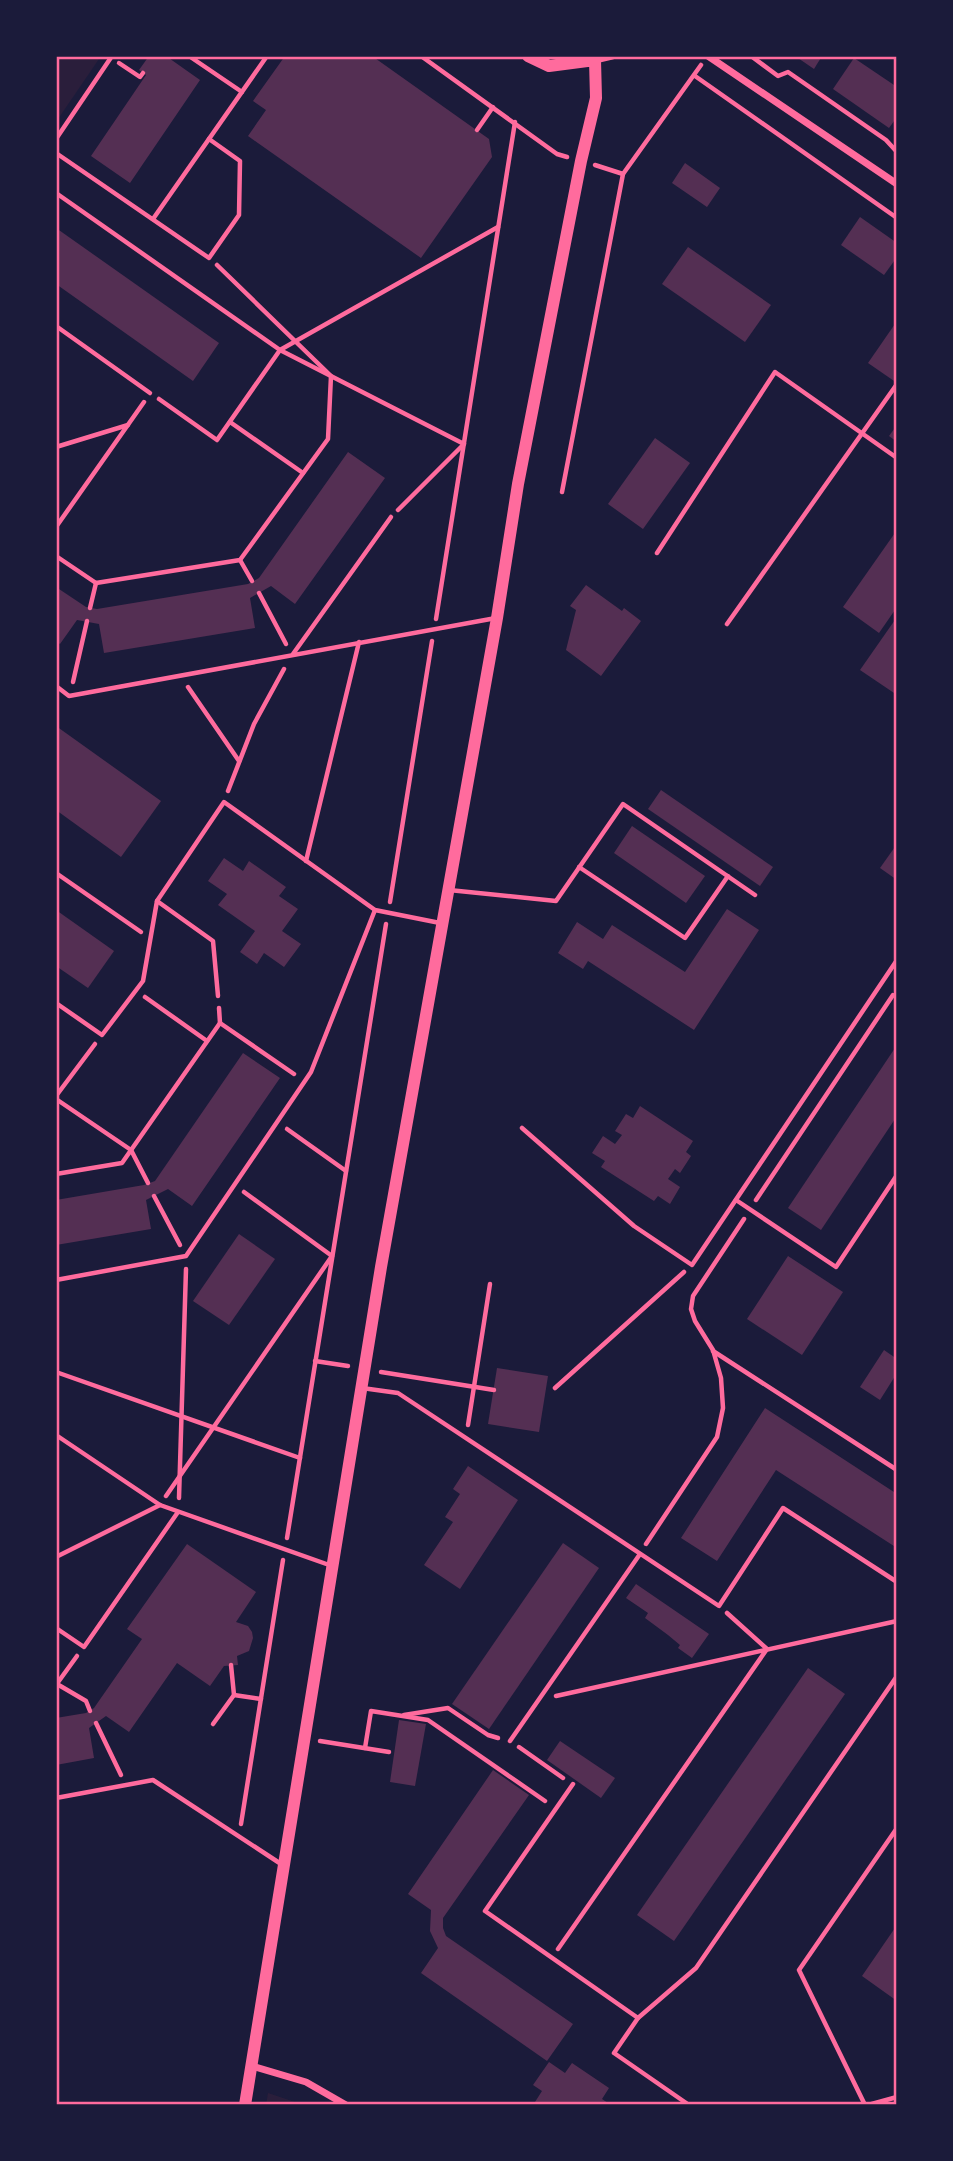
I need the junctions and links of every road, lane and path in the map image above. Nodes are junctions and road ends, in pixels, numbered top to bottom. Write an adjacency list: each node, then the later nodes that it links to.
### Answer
1 (189, 56): 12 (lane)
2 (267, 56): 12 (lane)
3 (421, 56): 13 (path)
4 (528, 56): 9 (street)
5 (612, 56): 9 (street)
6 (708, 56): 11 (path); 22 (street)
7 (751, 56): 18 (path)
8 (112, 57): 10 (path); 16 (lane)
9 (596, 58): 20 (street)
10 (143, 73)
11 (695, 76): 21 (path); 24 (path)
12 (242, 92): 17 (lane)
13 (493, 107): 14 (path); 15 (path)
14 (515, 122): 20 (path); 26 (path)
15 (477, 130)
16 (56, 139)
17 (209, 139): 25 (lane); 27 (lane)
18 (897, 152)
19 (56, 153): 25 (lane)
20 (581, 161): 21 (path); 51 (street)
21 (623, 174): 41 (path)
22 (897, 184)
23 (56, 193): 30 (path)
24 (897, 218)
25 (153, 219): 27 (lane)
26 (498, 227): 29 (path); 37 (path)
27 (209, 258): 29 (path)
28 (56, 326): 33 (lane)
29 (295, 342): 30 (path); 31 (path)
30 (280, 350): 31 (path); 34 (path)
31 (331, 376): 37 (path); 40 (path)
32 (897, 384): 36 (path)
33 (150, 393): 34 (path); 35 (path)
34 (230, 422): 40 (path)
35 (128, 425): 38 (path); 43 (path)
36 (862, 433): 39 (path); 44 (path); 53 (path)
37 (464, 444): 42 (path); 54 (path)
38 (56, 447)
39 (897, 458)
40 (303, 473): 46 (path)
41 (562, 492)
42 (391, 517): 56 (lane)
43 (56, 527)
44 (657, 554)
45 (56, 556): 48 (path)
46 (240, 560): 47 (path); 48 (path)
47 (252, 581)
48 (96, 583): 50 (path)
49 (259, 593): 56 (path)
50 (90, 608)
51 (497, 618): 54 (lane); 66 (street)
52 (87, 621): 59 (path)
53 (727, 624)
54 (434, 628): 55 (lane); 70 (path)
55 (359, 642): 56 (lane); 62 (lane)
56 (293, 655): 57 (lane); 60 (path)
57 (180, 676): 59 (lane); 60 (path)
58 (56, 686): 59 (lane)
59 (69, 696)
60 (240, 761): 61 (path)
61 (224, 802): 62 (lane); 68 (lane)
62 (306, 861): 69 (lane)
63 (579, 867): 65 (lane); 65 (lane); 66 (lane)
64 (56, 873): 72 (path)
65 (728, 876): 67 (lane)
66 (448, 890): 71 (street)
67 (755, 895)
68 (157, 901): 72 (lane); 76 (lane)
69 (375, 910): 70 (lane); 80 (lane)
70 (388, 912): 71 (lane); 85 (path)
71 (442, 923): 100 (street)
72 (150, 938): 75 (lane)
73 (897, 960): 91 (lane)
74 (897, 988): 92 (path)
75 (136, 990): 78 (lane); 79 (path)
76 (218, 996)
77 (56, 1003): 78 (lane)
78 (102, 1035): 81 (path)
79 (207, 1041): 80 (path); 84 (path)
80 (305, 1081): 82 (lane)
81 (56, 1098): 84 (path)
82 (277, 1122): 85 (path); 89 (lane)
83 (522, 1128): 95 (lane)
84 (131, 1150): 86 (path); 88 (path)
85 (346, 1171): 94 (path)
86 (56, 1174)
87 (897, 1175): 92 (lane)
88 (148, 1183)
89 (235, 1185): 93 (lane); 94 (path)
90 (155, 1196): 93 (path)
91 (736, 1200): 92 (lane); 95 (lane)
92 (750, 1209): 98 (path)
93 (186, 1256): 96 (lane); 106 (path)
94 (332, 1256): 99 (path); 107 (path)
95 (692, 1265): 104 (path)
96 (56, 1280)
97 (490, 1284): 102 (path)
98 (713, 1350): 111 (path); 116 (path)
99 (315, 1361): 100 (path); 110 (path)
100 (365, 1369): 102 (path); 103 (street)
101 (56, 1372): 106 (path)
102 (474, 1386): 105 (path); 109 (path)
103 (362, 1388): 109 (lane); 118 (street)
104 (555, 1388)
105 (494, 1390)
106 (181, 1416): 107 (path); 112 (path)
107 (214, 1427): 110 (path); 112 (path)
108 (56, 1435): 113 (lane)
109 (466, 1439): 116 (lane)
110 (300, 1458): 115 (path)
111 (897, 1470)
112 (179, 1476): 113 (path); 114 (path)
113 (160, 1505): 114 (lane); 117 (lane)
114 (178, 1512): 115 (lane); 123 (lane)
115 (285, 1550): 118 (lane); 129 (path)
116 (640, 1554): 120 (lane); 130 (lane)
117 (56, 1558)
118 (333, 1567): 136 (street)
119 (897, 1582): 120 (lane)
120 (719, 1606): 124 (path)
121 (897, 1621): 124 (path)
122 (56, 1628): 123 (lane)
123 (84, 1647): 127 (path)
124 (767, 1649): 130 (path); 147 (path)
125 (231, 1665): 128 (path)
126 (897, 1676): 148 (lane)
127 (56, 1684): 131 (path)
128 (234, 1695): 129 (path); 134 (path)
129 (261, 1699): 145 (path)
130 (539, 1699): 137 (lane)
131 (90, 1711)
132 (400, 1716): 135 (path); 138 (path); 143 (path)
133 (96, 1723): 141 (path)
134 (213, 1724)
135 (488, 1735)
136 (305, 1738): 138 (path); 146 (street)
137 (510, 1741): 140 (path)
138 (365, 1748): 139 (path)
139 (388, 1752)
140 (572, 1784): 143 (lane)
141 (126, 1786): 142 (lane); 145 (lane)
142 (56, 1798)
143 (556, 1809): 147 (lane)
144 (897, 1828): 154 (lane)
145 (239, 1837): 146 (lane)
146 (284, 1867): 149 (street)
147 (551, 1958): 148 (lane)
148 (638, 2018): 153 (lane)
149 (252, 2066): 151 (street); 152 (street)
150 (897, 2096): 154 (lane)
151 (245, 2105)
152 (346, 2105)
153 (689, 2105)
154 (867, 2105)

